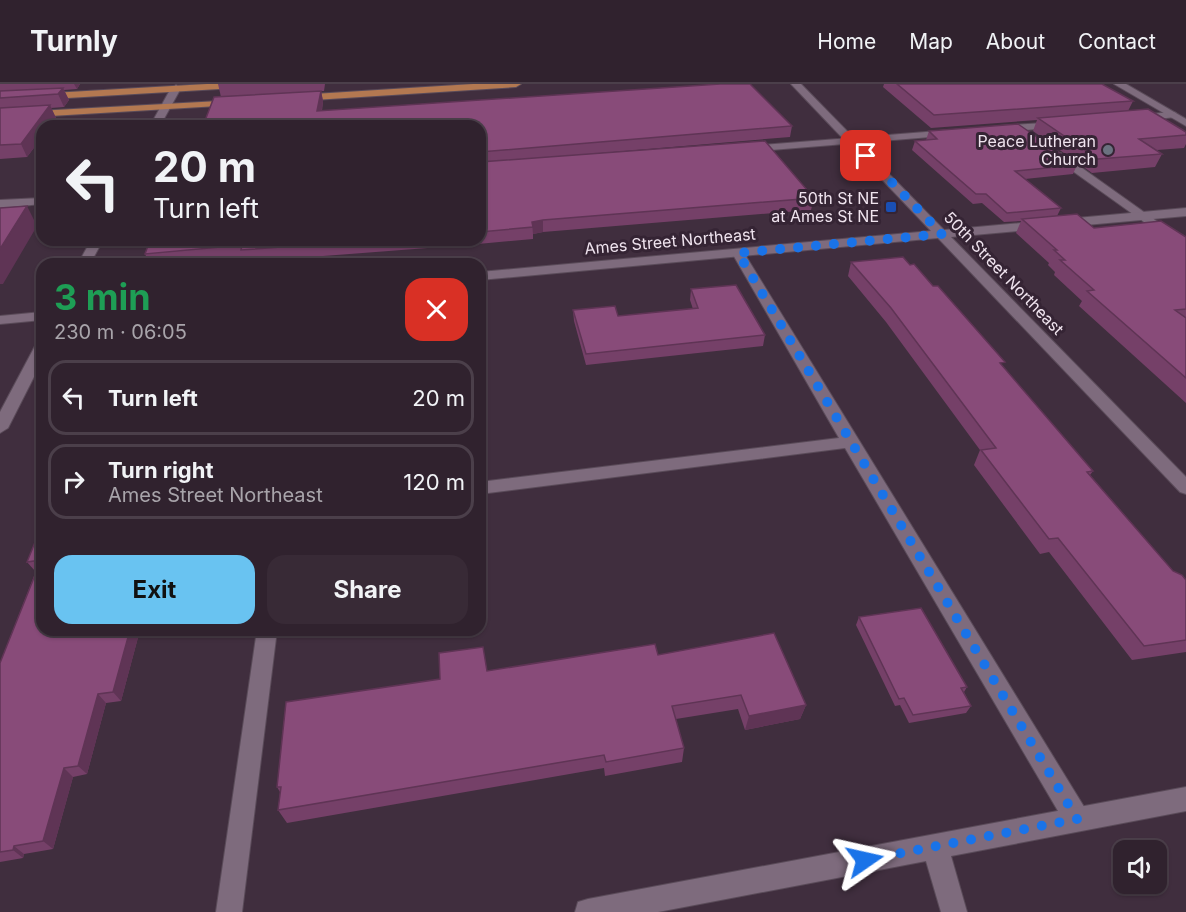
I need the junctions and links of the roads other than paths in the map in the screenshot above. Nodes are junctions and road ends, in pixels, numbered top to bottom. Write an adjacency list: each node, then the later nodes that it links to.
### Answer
1 (253, 84): 5 (main road)
2 (516, 84): 6 (main road)
3 (796, 84): 19 (street, 50th Street Northeast)
4 (1119, 84): 10 (street)
5 (176, 88): 7 (main road); 9 (street)
6 (285, 98)
7 (0, 99)
8 (250, 100): 9 (main road)
9 (166, 106): 11 (main road); 12 (street)
10 (1173, 115): 13 (street); 15 (street)
11 (0, 116)
12 (158, 120)
13 (1121, 120)
14 (1076, 123): 16 (street)
15 (1186, 123)
16 (1019, 128): 17 (street); 24 (street)
17 (986, 130)
18 (963, 132): 19 (street)
19 (852, 141): 20 (street); 25 (street, 50th Street Northeast)
20 (735, 150)
21 (36, 201): 22 (street)
22 (0, 204)
23 (1186, 212): 24 (street, Ames Street Northeast)
24 (1141, 216): 25 (street, Ames Street Northeast); 26 (street)
25 (942, 234): 27 (street, Ames Street Northeast); 35 (street, 50th Street Northeast)
26 (1186, 248)
27 (738, 253): 28 (street, Ames Street Northeast); 33 (street)
28 (486, 275)
29 (36, 317): 30 (street)
30 (0, 320)
31 (36, 358): 32 (street)
32 (0, 428)
33 (850, 442): 34 (street); 38 (street)
34 (486, 487)
35 (1186, 488)
36 (266, 636): 40 (street)
37 (1186, 799): 38 (street)
38 (1077, 819): 39 (street)
39 (935, 846): 41 (street); 42 (street)
40 (230, 912)
41 (588, 912)
42 (954, 912)

